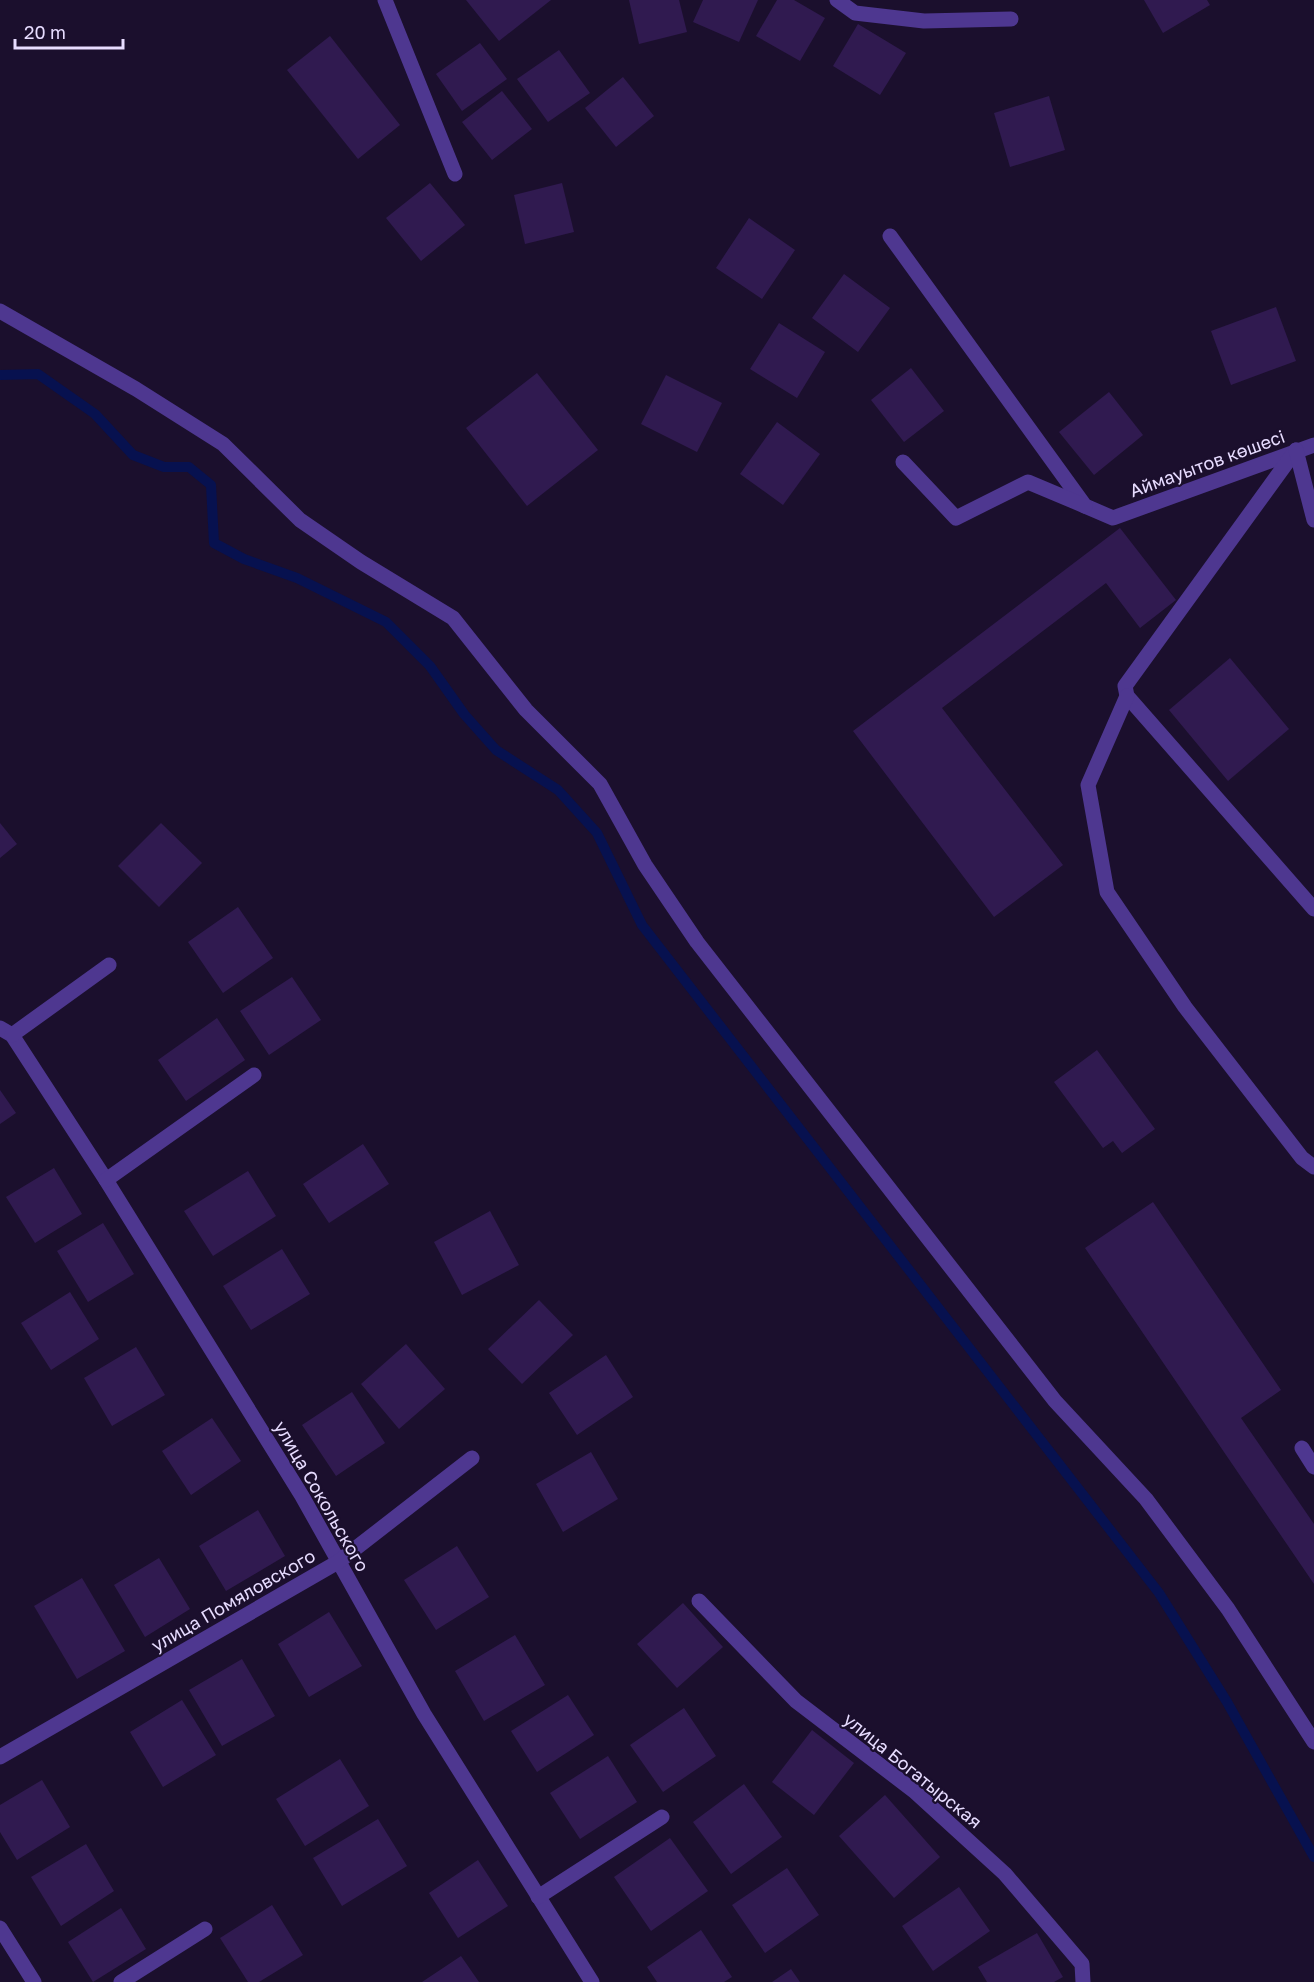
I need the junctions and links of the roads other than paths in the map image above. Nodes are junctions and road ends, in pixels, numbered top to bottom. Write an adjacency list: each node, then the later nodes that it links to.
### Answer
1 (386, 0): 4 (street)
2 (837, 0): 3 (street)
3 (1011, 20)
4 (456, 174)
5 (890, 236): 10 (street)
6 (0, 310): 24 (street)
7 (1314, 445): 8 (street, Аймауытов көшесі)
8 (1296, 450): 10 (street, Аймауытов көшесі); 11 (street); 12 (street)
9 (903, 462): 10 (street)
10 (1085, 506)
11 (1314, 520)
12 (1127, 696): 13 (street); 17 (street)
13 (1314, 909)
14 (109, 965): 15 (street)
15 (6, 1031): 18 (street, улица Сокольского)
16 (254, 1075): 18 (street)
17 (1314, 1167)
18 (106, 1180): 22 (street, улица Сокольского)
19 (1302, 1448): 21 (street)
20 (472, 1458): 22 (street, улица Помяловского)
21 (1314, 1467)
22 (338, 1562): 25 (street, улица Помяловского); 27 (street, улица Сокольского)
23 (699, 1601): 33 (street, улица Богатырская)
24 (1314, 1742)
25 (0, 1757)
26 (662, 1817): 27 (street)
27 (538, 1897): 32 (street, улица Сокольского)
28 (0, 1928): 30 (street)
29 (205, 1929): 31 (street)
30 (34, 1982)
31 (121, 1982)
32 (592, 1982)
33 (1083, 1982)

